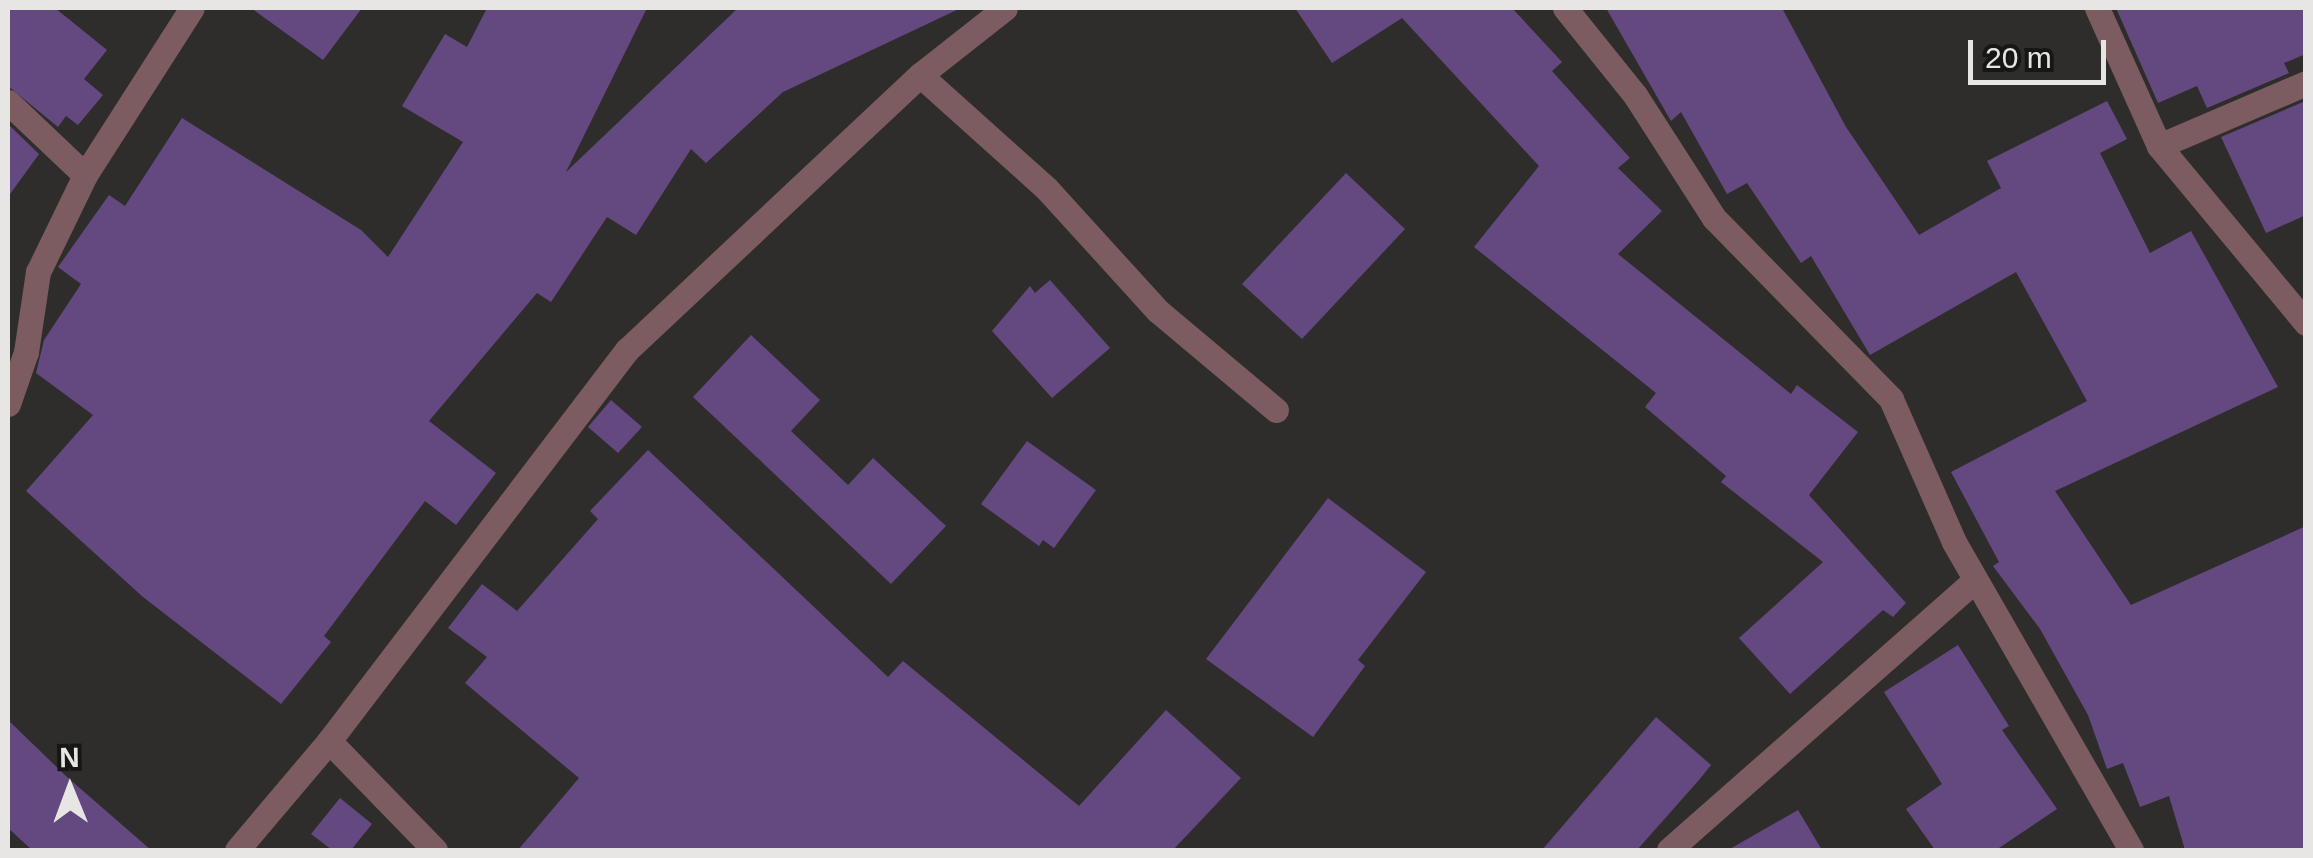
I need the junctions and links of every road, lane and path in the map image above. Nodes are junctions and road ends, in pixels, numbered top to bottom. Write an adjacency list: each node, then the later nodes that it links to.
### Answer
1 (192, 8): 9 (street)
2 (1006, 8): 5 (street)
3 (1565, 8): 13 (street)
4 (2096, 8): 8 (street)
5 (920, 75): 12 (street); 14 (street)
6 (2306, 83): 8 (street)
7 (8, 102): 9 (street)
8 (2159, 146): 10 (street)
9 (85, 176): 11 (street)
10 (2306, 323)
11 (8, 404)
12 (1276, 410)
13 (1975, 580): 17 (street); 18 (street)
14 (329, 741): 15 (street); 16 (street)
15 (238, 850)
16 (434, 850)
17 (1669, 850)
18 (2131, 850)

